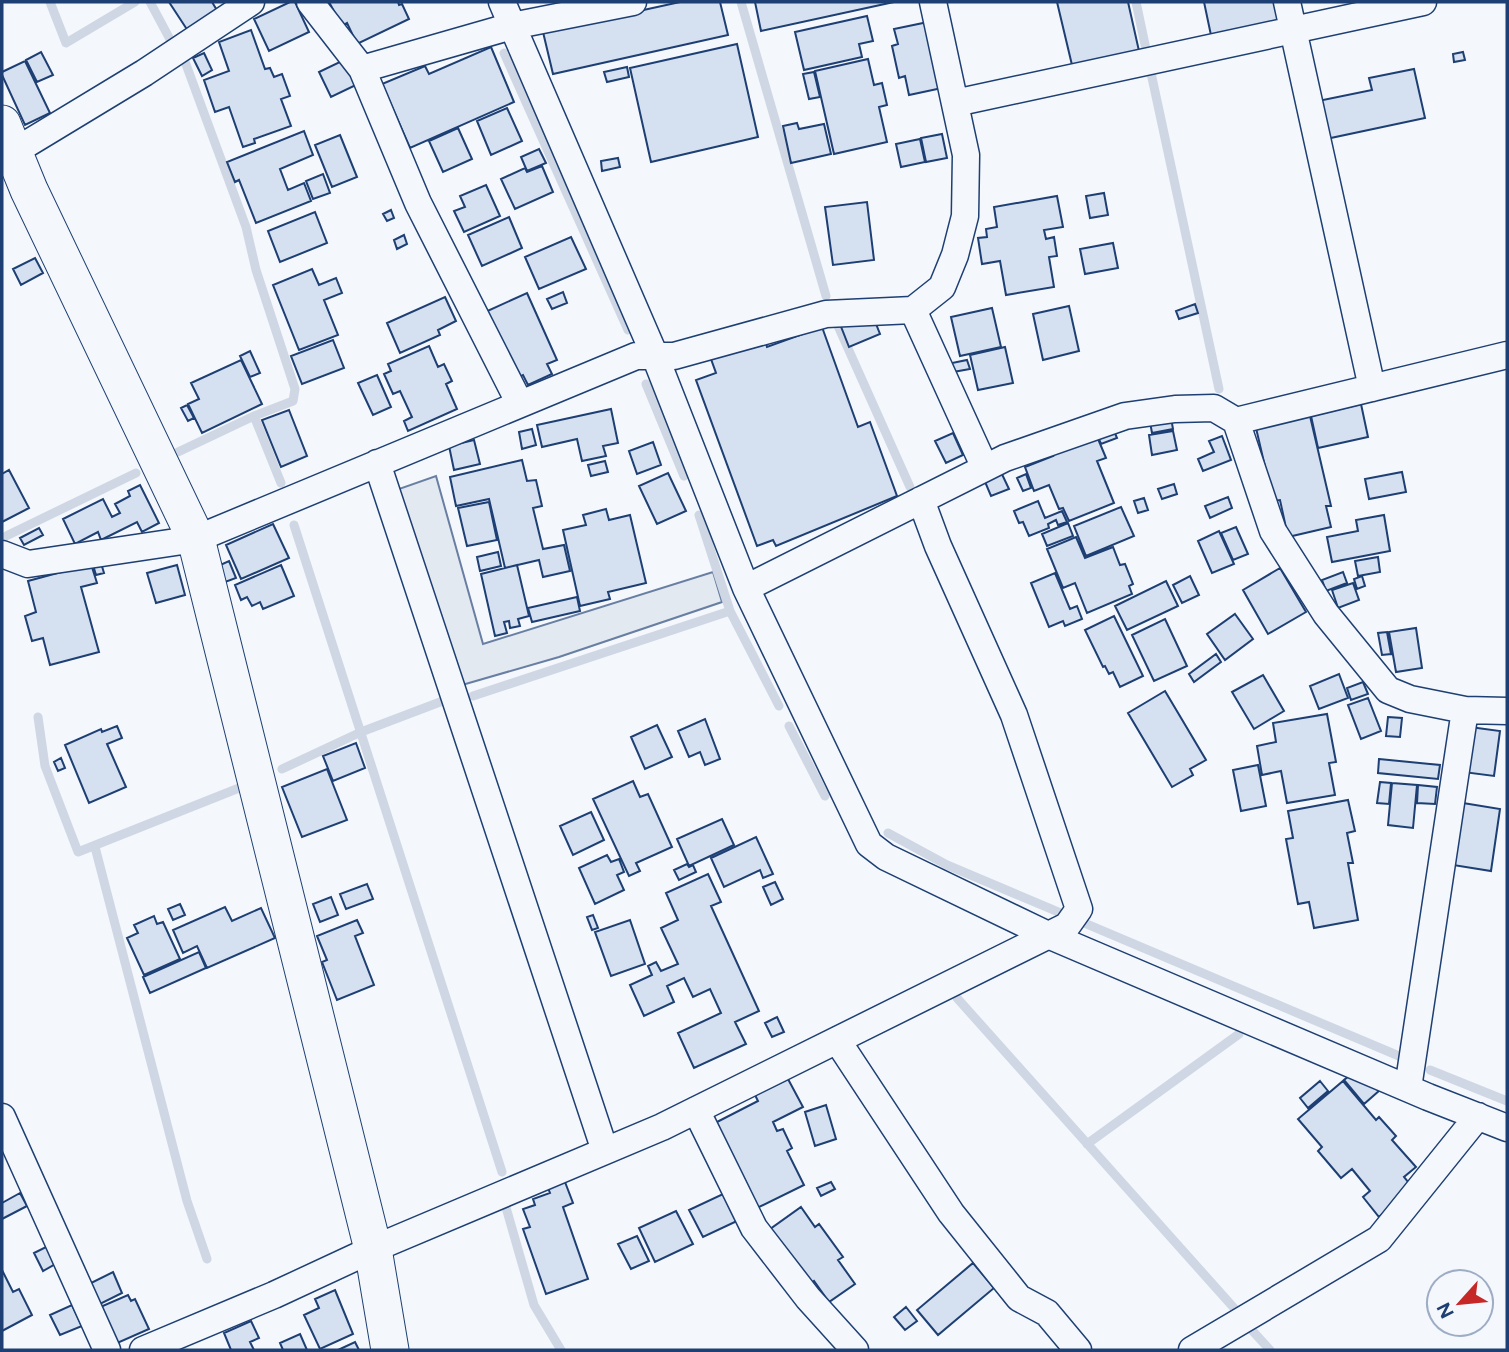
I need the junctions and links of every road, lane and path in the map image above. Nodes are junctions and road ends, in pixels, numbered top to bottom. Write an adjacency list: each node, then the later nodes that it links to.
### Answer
1 (251, 2): 11 (street)
2 (310, 2): 9 (street)
3 (633, 2): 7 (street)
4 (933, 2): 10 (street)
5 (1287, 2): 8 (street)
6 (1423, 2): 8 (street)
7 (507, 14): 9 (street); 14 (street)
8 (1293, 29): 10 (street); 15 (street)
9 (362, 69): 16 (street)
10 (955, 103): 12 (street)
11 (6, 145): 21 (street)
12 (913, 310): 14 (street); 19 (street)
13 (1507, 355): 15 (street)
14 (655, 356): 16 (street); 23 (street)
15 (1372, 388): 17 (street)
16 (520, 404): 18 (street)
17 (1236, 421): 19 (street); 24 (street)
18 (377, 463): 21 (street); 33 (street)
19 (985, 468): 20 (street)
20 (921, 500): 23 (street); 26 (street)
21 (196, 539): 22 (street); 34 (street)
22 (2, 554)
23 (746, 588): 26 (street)
24 (1465, 710): 25 (street); 28 (street)
25 (1507, 711)
26 (1065, 923): 27 (street); 28 (street)
27 (837, 1040): 29 (street); 39 (street)
28 (1408, 1088): 30 (street)
29 (696, 1110): 33 (street); 38 (street)
30 (1478, 1116): 32 (street); 40 (street)
31 (2, 1117): 35 (street)
32 (1507, 1128)
33 (605, 1151): 34 (street)
34 (373, 1249): 36 (street); 37 (street)
35 (107, 1350)
36 (143, 1350)
37 (390, 1350)
38 (855, 1350)
39 (1078, 1350)
40 (1192, 1350)

